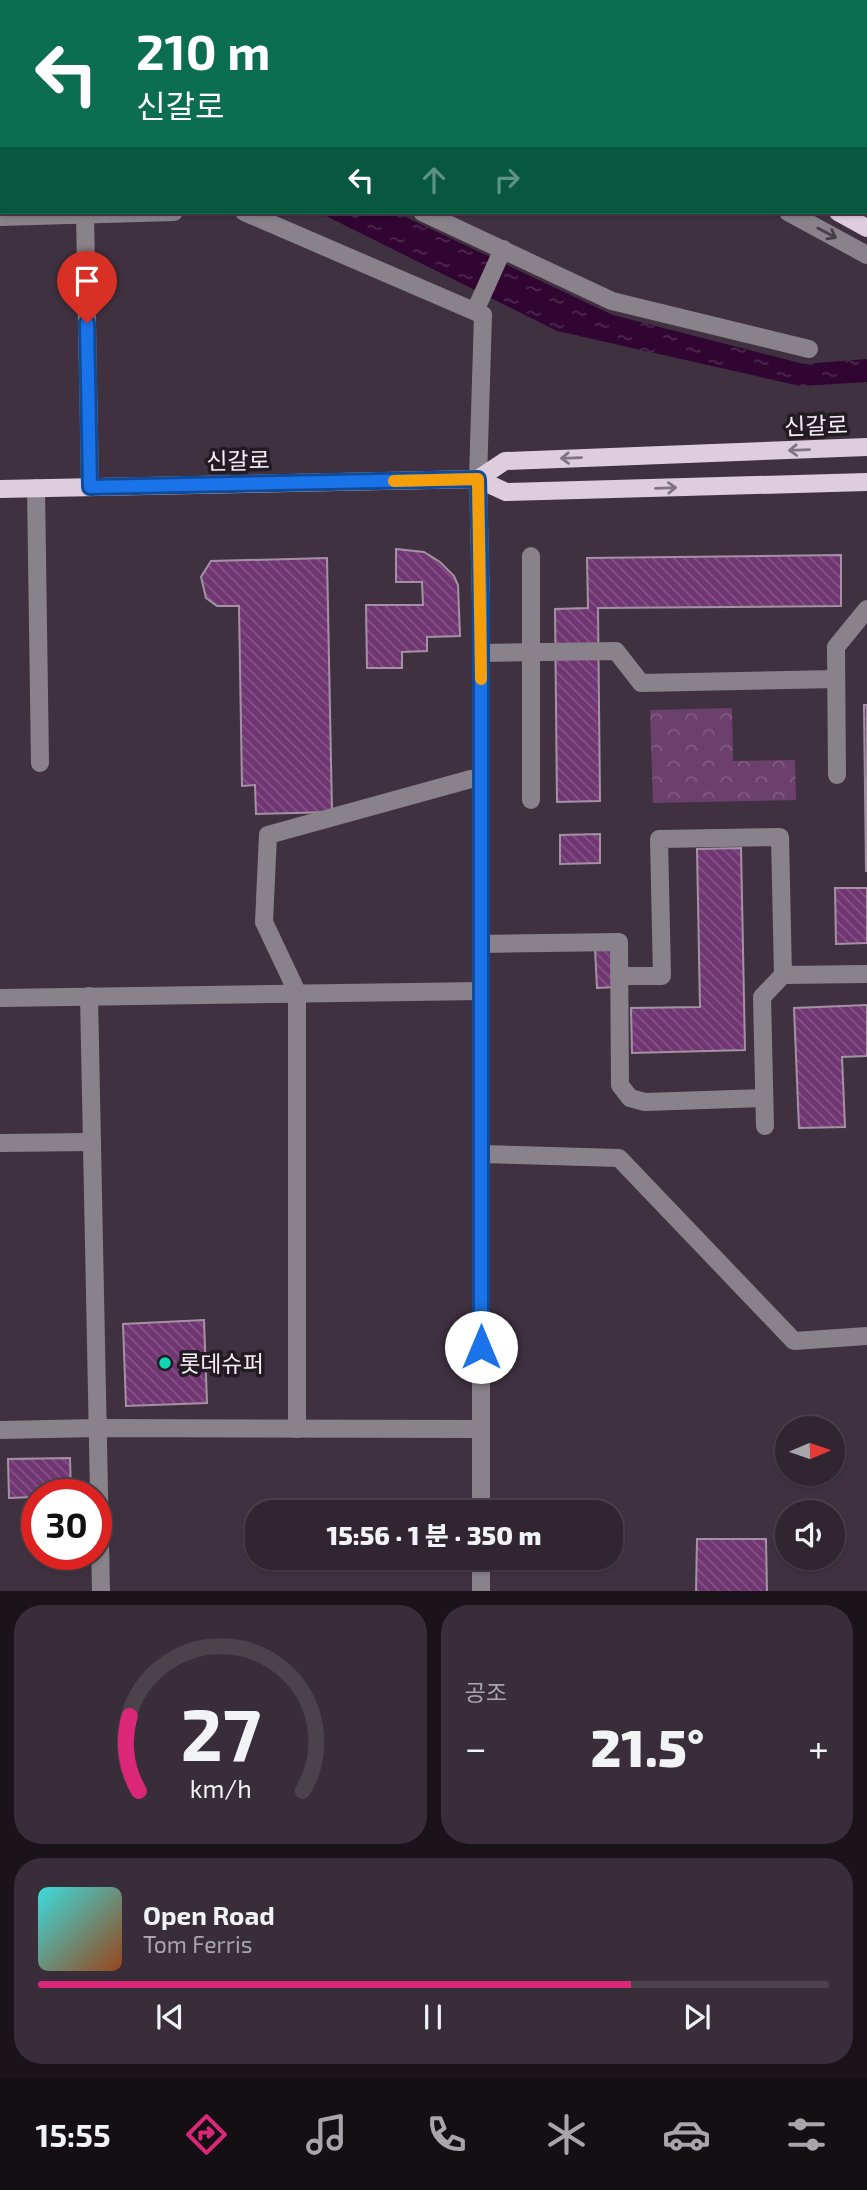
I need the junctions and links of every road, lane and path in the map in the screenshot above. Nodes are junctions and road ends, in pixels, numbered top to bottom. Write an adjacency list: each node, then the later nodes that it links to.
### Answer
1 (85, 214): 6 (street); 15 (street)
2 (249, 214): 10 (street)
3 (426, 214): 8 (street)
4 (792, 214): 9 (street, one-way to 9)
5 (842, 214): 7 (main road)
6 (0, 217)
7 (867, 228)
8 (503, 249): 10 (street); 11 (street)
9 (867, 255)
10 (475, 311): 13 (street)
11 (808, 349)
12 (867, 447): 13 (main road, 신갈로, one-way to 13)
13 (478, 479): 14 (main road, 신갈로, one-way to 14); 15 (main road, 신갈로); 21 (street)
14 (867, 482)
15 (90, 487): 16 (main road, 신갈로)
16 (36, 488): 17 (main road, 신갈로); 23 (street)
17 (0, 489)
18 (531, 556): 20 (street)
19 (867, 609): 22 (street)
20 (531, 652): 21 (street); 22 (street); 26 (street)
21 (481, 653): 27 (street)
22 (836, 679): 24 (street)
23 (40, 763)
24 (837, 775)
25 (471, 779): 32 (street)
26 (531, 800)
27 (481, 944): 30 (street); 31 (street)
28 (867, 974): 29 (street)
29 (783, 975): 30 (street); 35 (street)
30 (619, 976): 35 (street)
31 (481, 991): 32 (street); 39 (street)
32 (297, 992): 33 (street); 42 (street)
33 (89, 996): 34 (street); 37 (street)
34 (0, 998)
35 (764, 1098): 36 (street)
36 (765, 1126)
37 (92, 1142): 38 (street); 41 (street)
38 (0, 1143)
39 (481, 1154): 40 (street); 43 (street)
40 (867, 1336)
41 (97, 1428): 42 (street); 44 (street); 47 (street)
42 (297, 1429): 43 (street)
43 (481, 1429): 45 (street)
44 (0, 1430)
45 (481, 1500)
46 (481, 1570): 48 (street)
47 (101, 1591)
48 (481, 1591)

